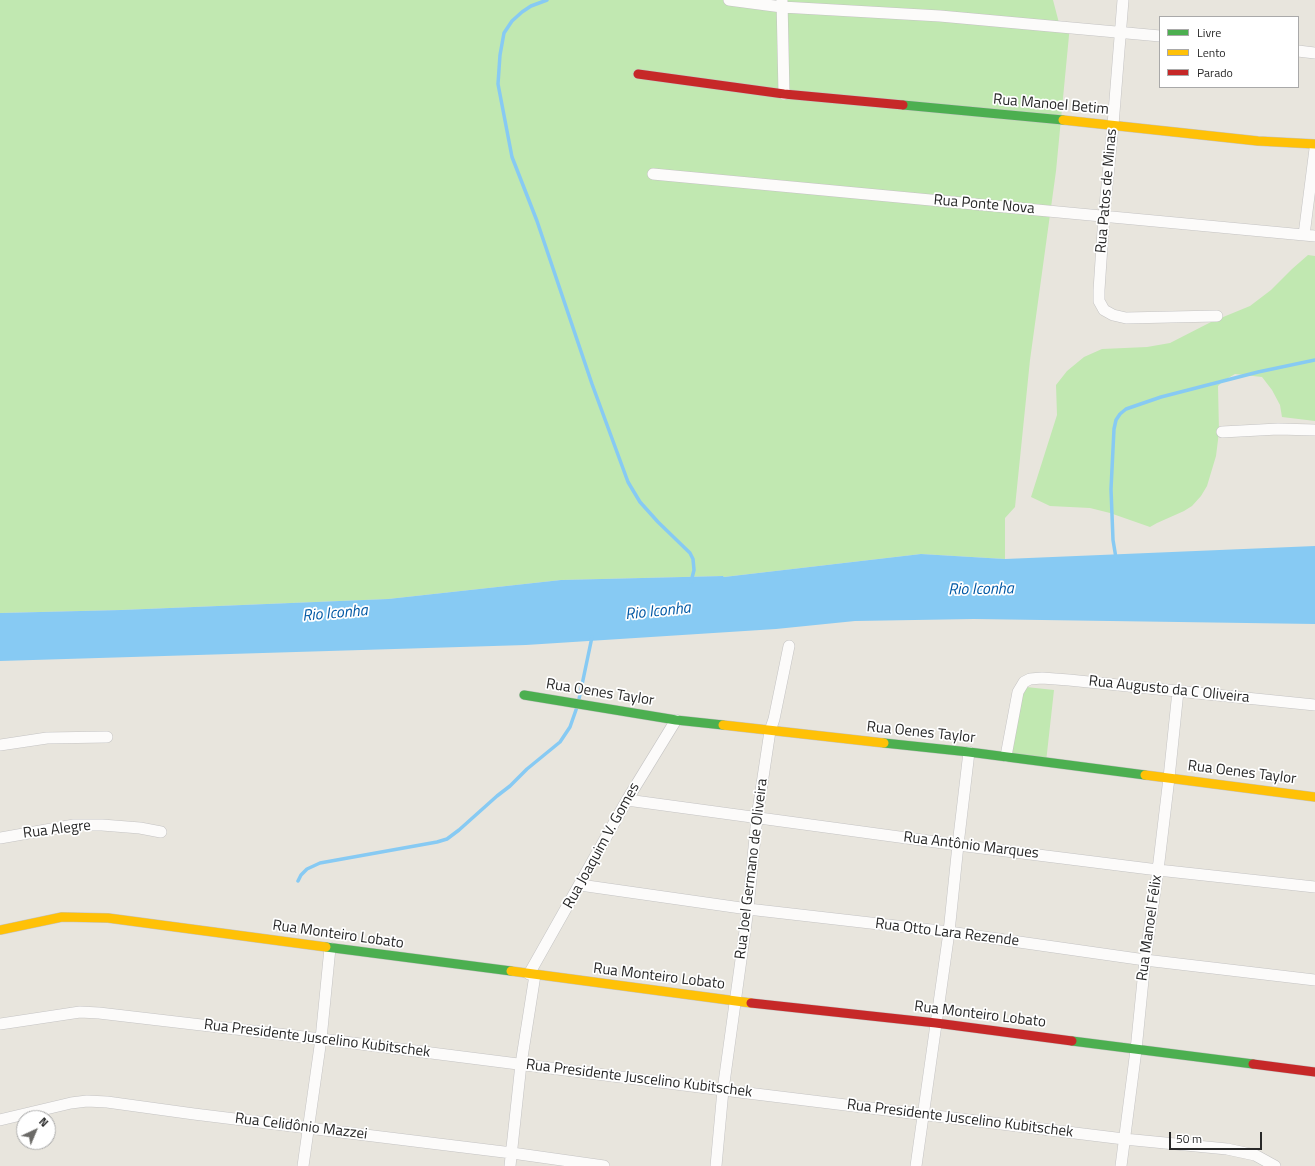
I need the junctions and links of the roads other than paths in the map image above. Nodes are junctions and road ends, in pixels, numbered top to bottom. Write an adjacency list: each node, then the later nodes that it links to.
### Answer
1 (729, 0): 3 (street)
2 (1123, 0): 4 (street, Rua Patos de Minas)
3 (782, 4): 4 (street); 9 (street)
4 (1120, 31): 5 (street); 10 (street, Rua Patos de Minas)
5 (1159, 36)
6 (1299, 51): 7 (street)
7 (1315, 53)
8 (638, 74): 9 (street, Rua Manoel Betim)
9 (784, 94): 10 (street, Rua Manoel Betim)
10 (1113, 125): 11 (street, Rua Manoel Betim); 14 (street, Rua Patos de Minas)
11 (1315, 144)
12 (1315, 149): 15 (street)
13 (653, 174): 14 (street, Rua Ponte Nova)
14 (1104, 216): 15 (street, Rua Ponte Nova); 16 (street, Rua Patos de Minas)
15 (1309, 236)
16 (1217, 316)
17 (1315, 430): 18 (street)
18 (1222, 432)
19 (789, 646): 24 (street, Rua Joel Germano de Oliveira)
20 (1178, 691): 22 (street, Rua Augusto da C Oliveira); 28 (street, Rua Augusto da C Oliveira); 29 (street, Rua Manoel Félix)
21 (524, 694): 23 (street, Rua Oenes Taylor)
22 (1315, 705)
23 (676, 720): 24 (street, Rua Oenes Taylor); 31 (street, Rua Joaquim V. Gomes)
24 (770, 731): 27 (street, Rua Oenes Taylor); 32 (street, Rua Joel Germano de Oliveira)
25 (107, 737): 26 (street)
26 (0, 745)
27 (969, 752): 28 (street, Rua Oenes Taylor); 35 (street)
28 (1006, 756): 29 (street, Rua Oenes Taylor)
29 (1169, 778): 30 (street, Rua Oenes Taylor); 36 (street, Rua Manoel Félix)
30 (1315, 797)
31 (627, 800): 32 (street, Rua Antônio Marques); 37 (street, Rua Joaquim V. Gomes)
32 (757, 817): 35 (street, Rua Antônio Marques); 39 (street, Rua Joel Germano de Oliveira)
33 (161, 832): 34 (street, Rua Alegre)
34 (0, 838)
35 (958, 845): 36 (street, Rua Antônio Marques); 41 (street)
36 (1158, 870): 38 (street, Rua Antônio Marques); 43 (street, Rua Manoel Félix)
37 (580, 885): 39 (street, Rua Otto Lara Rezende); 44 (street, Rua Joaquim V. Gomes)
38 (1315, 888)
39 (748, 909): 41 (street, Rua Otto Lara Rezende); 46 (street, Rua Joel Germano de Oliveira)
40 (0, 930): 42 (street, Rua Monteiro Lobato)
41 (949, 932): 43 (street, Rua Otto Lara Rezende); 47 (street)
42 (330, 948): 44 (street, Rua Monteiro Lobato); 49 (street)
43 (1145, 960): 45 (street, Rua Otto Lara Rezende); 50 (street, Rua Manoel Félix)
44 (532, 974): 46 (street, Rua Monteiro Lobato); 51 (street, Rua Joaquim V. Gomes)
45 (1315, 980)
46 (736, 1001): 47 (street, Rua Monteiro Lobato); 53 (street, Rua Joel Germano de Oliveira)
47 (936, 1023): 50 (street, Rua Monteiro Lobato); 54 (street)
48 (0, 1024): 49 (street, Rua Presidente Juscelino Kubitschek)
49 (321, 1039): 51 (street, Rua Presidente Juscelino Kubitschek); 56 (street)
50 (1136, 1050): 52 (street, Rua Monteiro Lobato); 57 (street, Rua Manoel Félix)
51 (521, 1064): 53 (street, Rua Presidente Juscelino Kubitschek); 58 (street, Rua Joaquim V. Gomes)
52 (1315, 1072)
53 (723, 1090): 54 (street, Rua Presidente Juscelino Kubitschek); 62 (street, Rua Joel Germano de Oliveira)
54 (923, 1115): 57 (street, Rua Presidente Juscelino Kubitschek); 63 (street)
55 (0, 1120): 56 (street, Rua Celidônio Mazzei)
56 (308, 1128): 58 (street, Rua Celidônio Mazzei); 59 (street)
57 (1124, 1139): 64 (street, Rua Manoel Félix); 65 (street, Rua Presidente Juscelino Kubitschek)
58 (512, 1153): 60 (street, Rua Joaquim V. Gomes); 61 (street, Rua Celidônio Mazzei)
59 (304, 1166)
60 (510, 1166)
61 (604, 1166)
62 (716, 1166)
63 (916, 1166)
64 (1121, 1166)
65 (1275, 1166)

